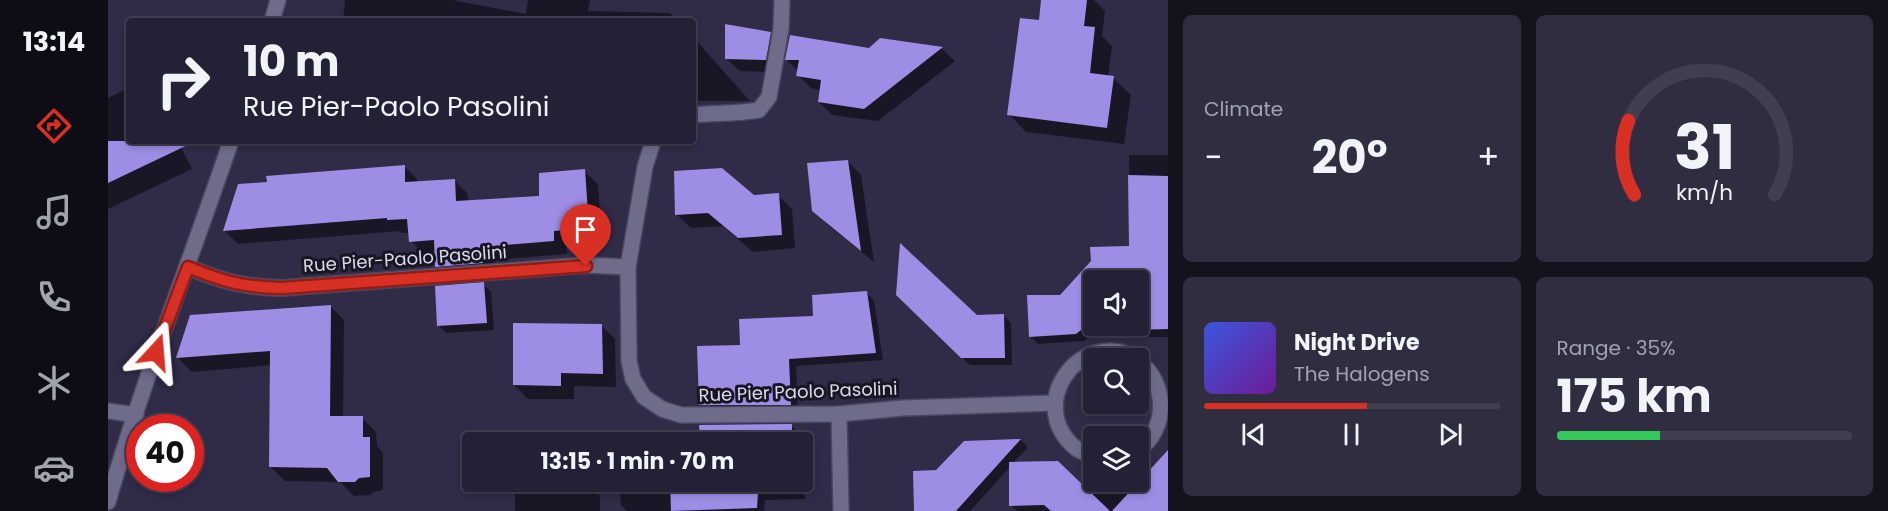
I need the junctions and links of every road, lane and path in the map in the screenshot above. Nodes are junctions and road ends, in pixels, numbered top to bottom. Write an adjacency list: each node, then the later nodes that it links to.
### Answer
1 (278, 0): 3 (street)
2 (782, 0): 4 (street)
3 (273, 18)
4 (696, 115)
5 (230, 144): 7 (street)
6 (652, 144): 8 (street, Rue Pier Paolo Pasolini)
7 (188, 267): 8 (street, Rue Pier-Paolo Pasolini); 14 (street)
8 (628, 267): 15 (street, Rue Pier Paolo Pasolini)
9 (1083, 359): 11 (street)
10 (1149, 370): 16 (street)
11 (1055, 403): 15 (street, Rue Pier Paolo Pasolini); 18 (street)
12 (108, 411): 13 (street)
13 (128, 414)
14 (135, 414)
15 (839, 414): 20 (street)
16 (1149, 441)
17 (126, 444): 19 (street)
18 (1083, 452)
19 (108, 502)
20 (841, 511)

